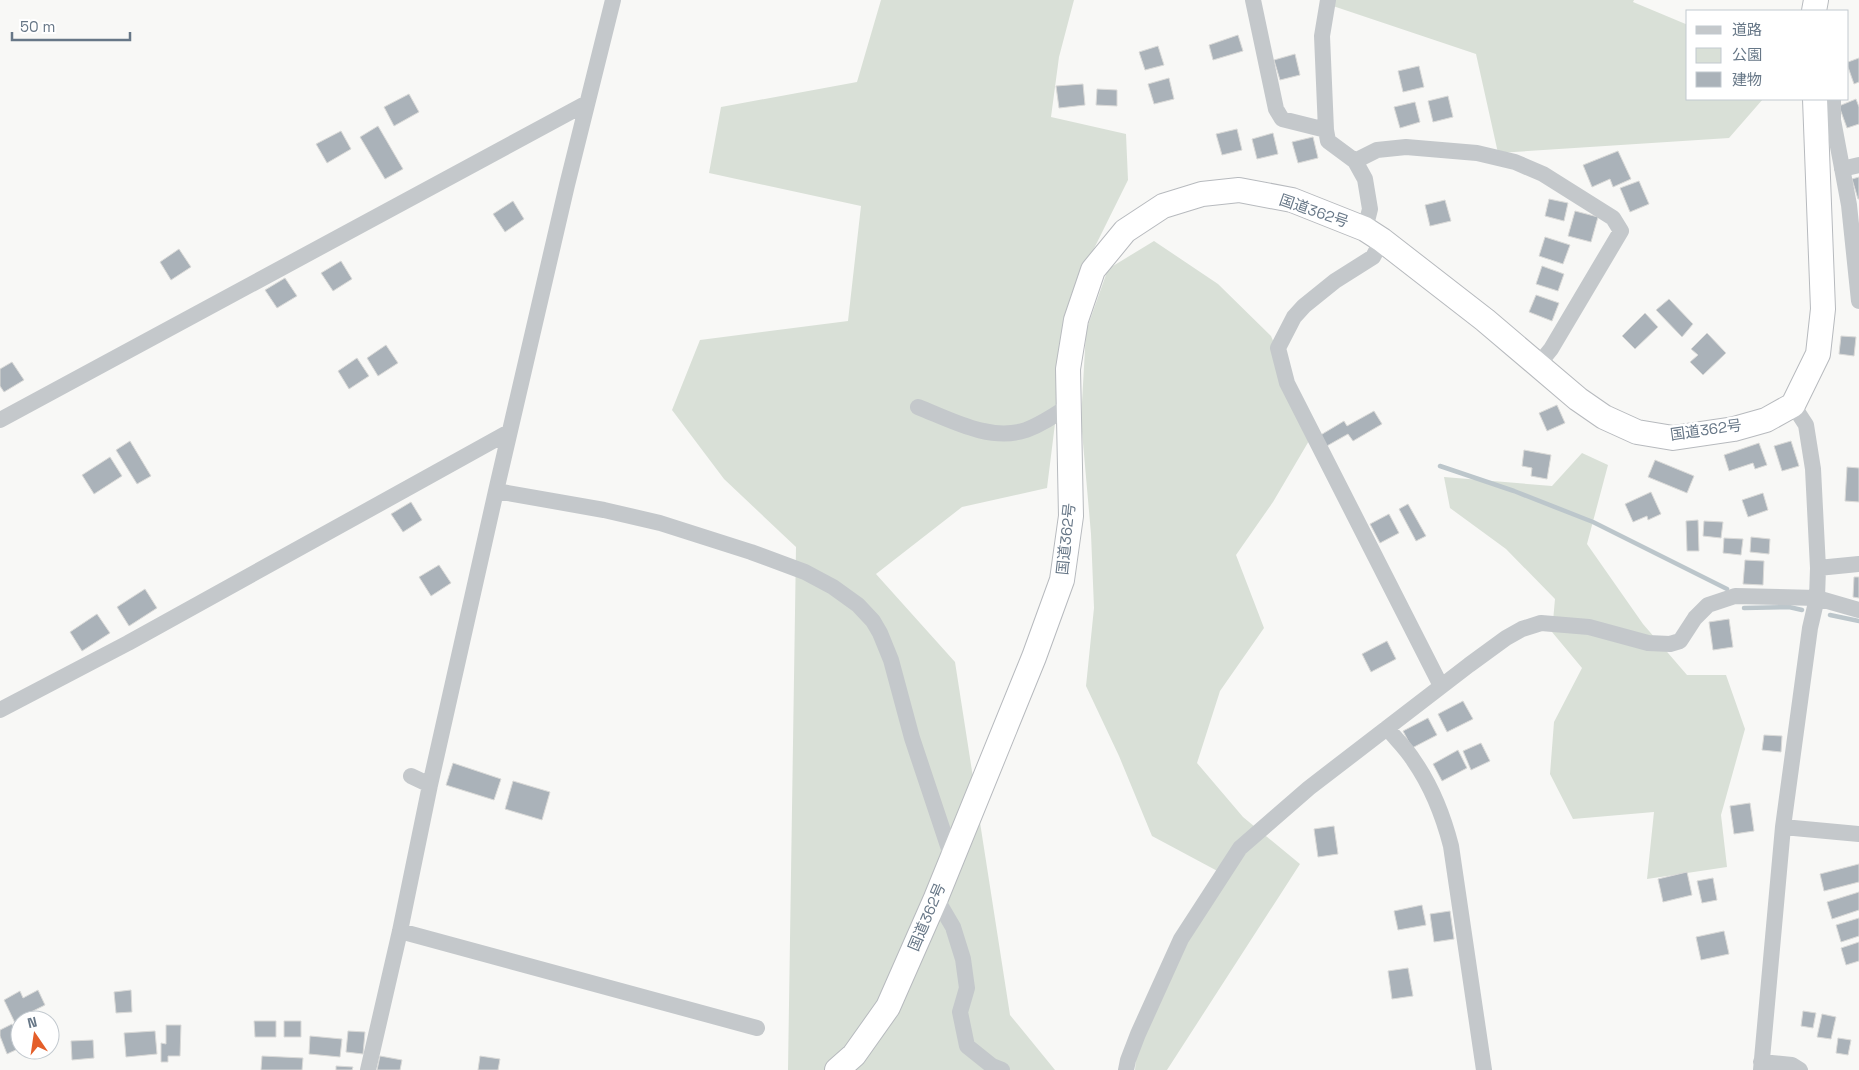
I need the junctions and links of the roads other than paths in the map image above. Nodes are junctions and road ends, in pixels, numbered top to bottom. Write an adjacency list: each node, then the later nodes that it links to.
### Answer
1 (613, 0): 6 (street)
2 (1253, 0): 7 (street)
3 (1328, 0): 7 (street)
4 (1816, 100): 16 (highway)
5 (1833, 100): 10 (street)
6 (587, 103): 18 (street); 19 (street)
7 (1326, 130): 8 (street)
8 (1355, 161): 11 (street); 14 (street)
9 (1859, 165): 10 (street)
10 (1842, 169): 12 (street)
11 (1374, 234): 14 (highway, 国道362号); 15 (highway, 国道362号); 25 (street)
12 (1857, 259): 13 (street)
13 (1859, 301)
14 (1538, 365): 16 (highway, 国道362号)
15 (1070, 405): 17 (street); 32 (highway, 国道362号)
16 (1793, 405): 22 (street)
17 (918, 407)
18 (0, 420)
19 (510, 432): 20 (street); 26 (street)
20 (496, 491): 29 (street); 32 (street)
21 (1859, 564): 22 (street)
22 (1818, 568): 23 (street)
23 (1817, 598): 24 (street); 25 (street); 30 (street)
24 (1859, 610)
25 (1441, 686): 27 (street)
26 (0, 710)
27 (1387, 728): 40 (street); 41 (street)
28 (411, 776): 29 (street)
29 (430, 785): 34 (street)
30 (1782, 827): 31 (street); 36 (street)
31 (1859, 834)
32 (952, 858): 33 (highway, 国道362号)
33 (936, 898): 38 (highway, 国道362号); 39 (street)
34 (400, 932): 35 (street); 37 (street)
35 (757, 1028)
36 (1761, 1066): 42 (street)
37 (368, 1070)
38 (837, 1070)
39 (1002, 1070)
40 (1126, 1070)
41 (1484, 1070)
42 (1800, 1070)

